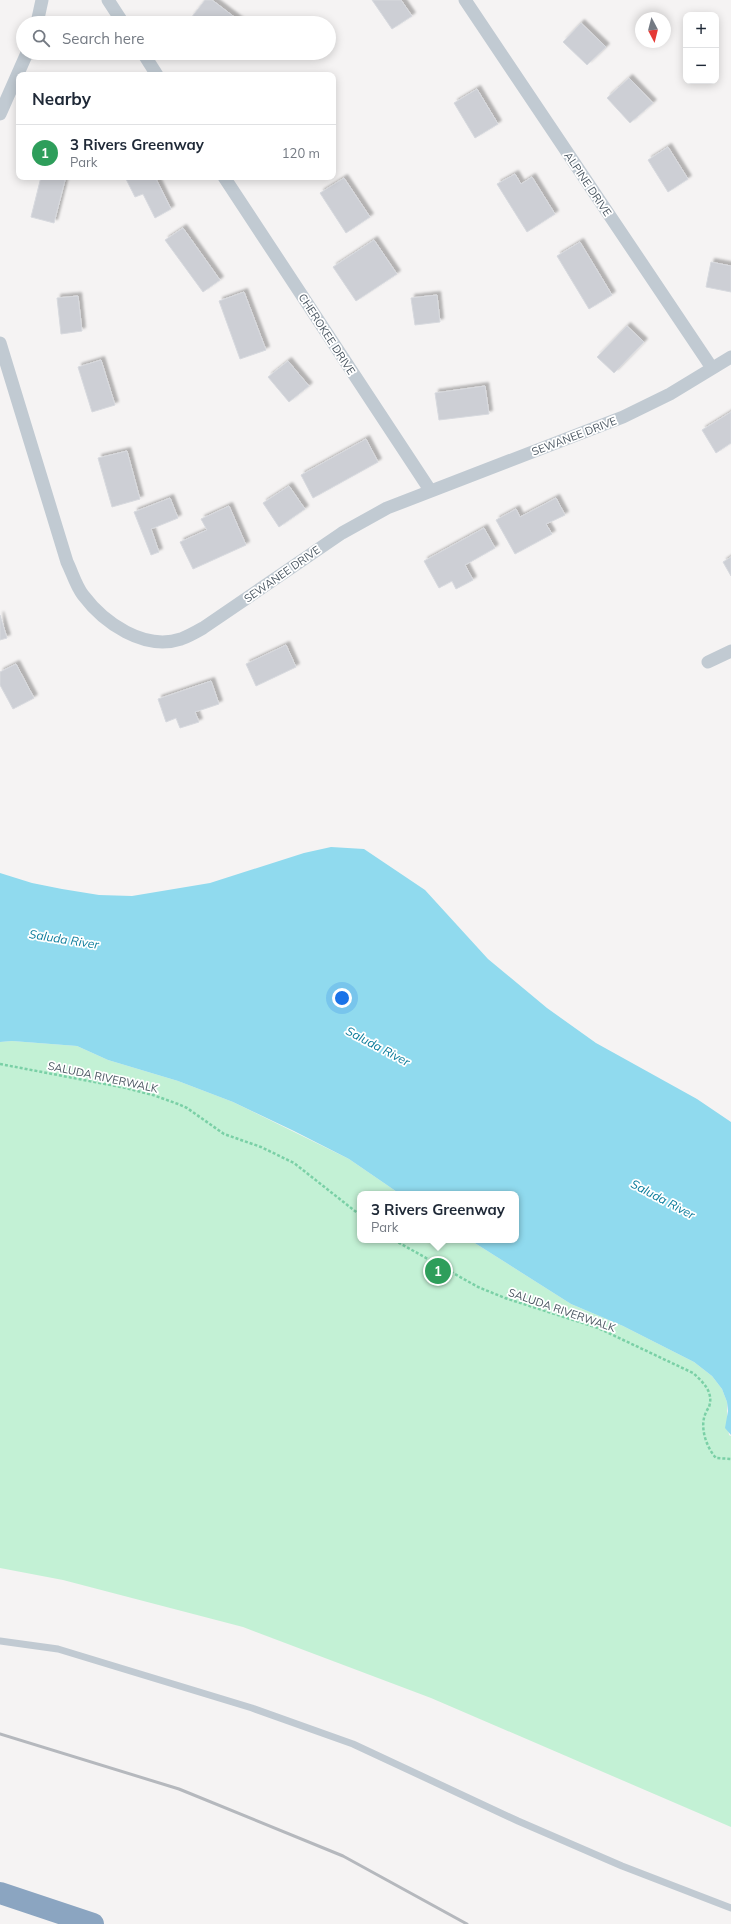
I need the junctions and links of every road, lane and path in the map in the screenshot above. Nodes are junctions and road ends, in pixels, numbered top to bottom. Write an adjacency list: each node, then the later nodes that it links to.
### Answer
1 (42, 0): 4 (street)
2 (108, 0): 5 (street)
3 (465, 0): 15 (street, ALPINE DRIVE)
4 (39, 16)
5 (118, 16)
6 (24, 60): 8 (street)
7 (148, 60): 9 (street)
8 (19, 72)
9 (156, 72)
10 (16, 78): 11 (street)
11 (0, 114)
12 (226, 180): 16 (street, CHEROKEE DRIVE)
13 (0, 343): 16 (street, SEWANEE DRIVE)
14 (731, 357): 15 (street, SEWANEE DRIVE)
15 (712, 368): 16 (street, SEWANEE DRIVE)
16 (430, 490)
17 (731, 651): 18 (street)
18 (708, 662)
19 (0, 1064): 20 (path, SALUDA RIVERWALK)
20 (357, 1213)
21 (399, 1243): 22 (path, SALUDA RIVERWALK)
22 (731, 1459)
23 (0, 1641): 25 (lane)
24 (0, 1894): 26 (highway); 27 (highway)
25 (731, 1908)
26 (73, 1924)
27 (93, 1924)

